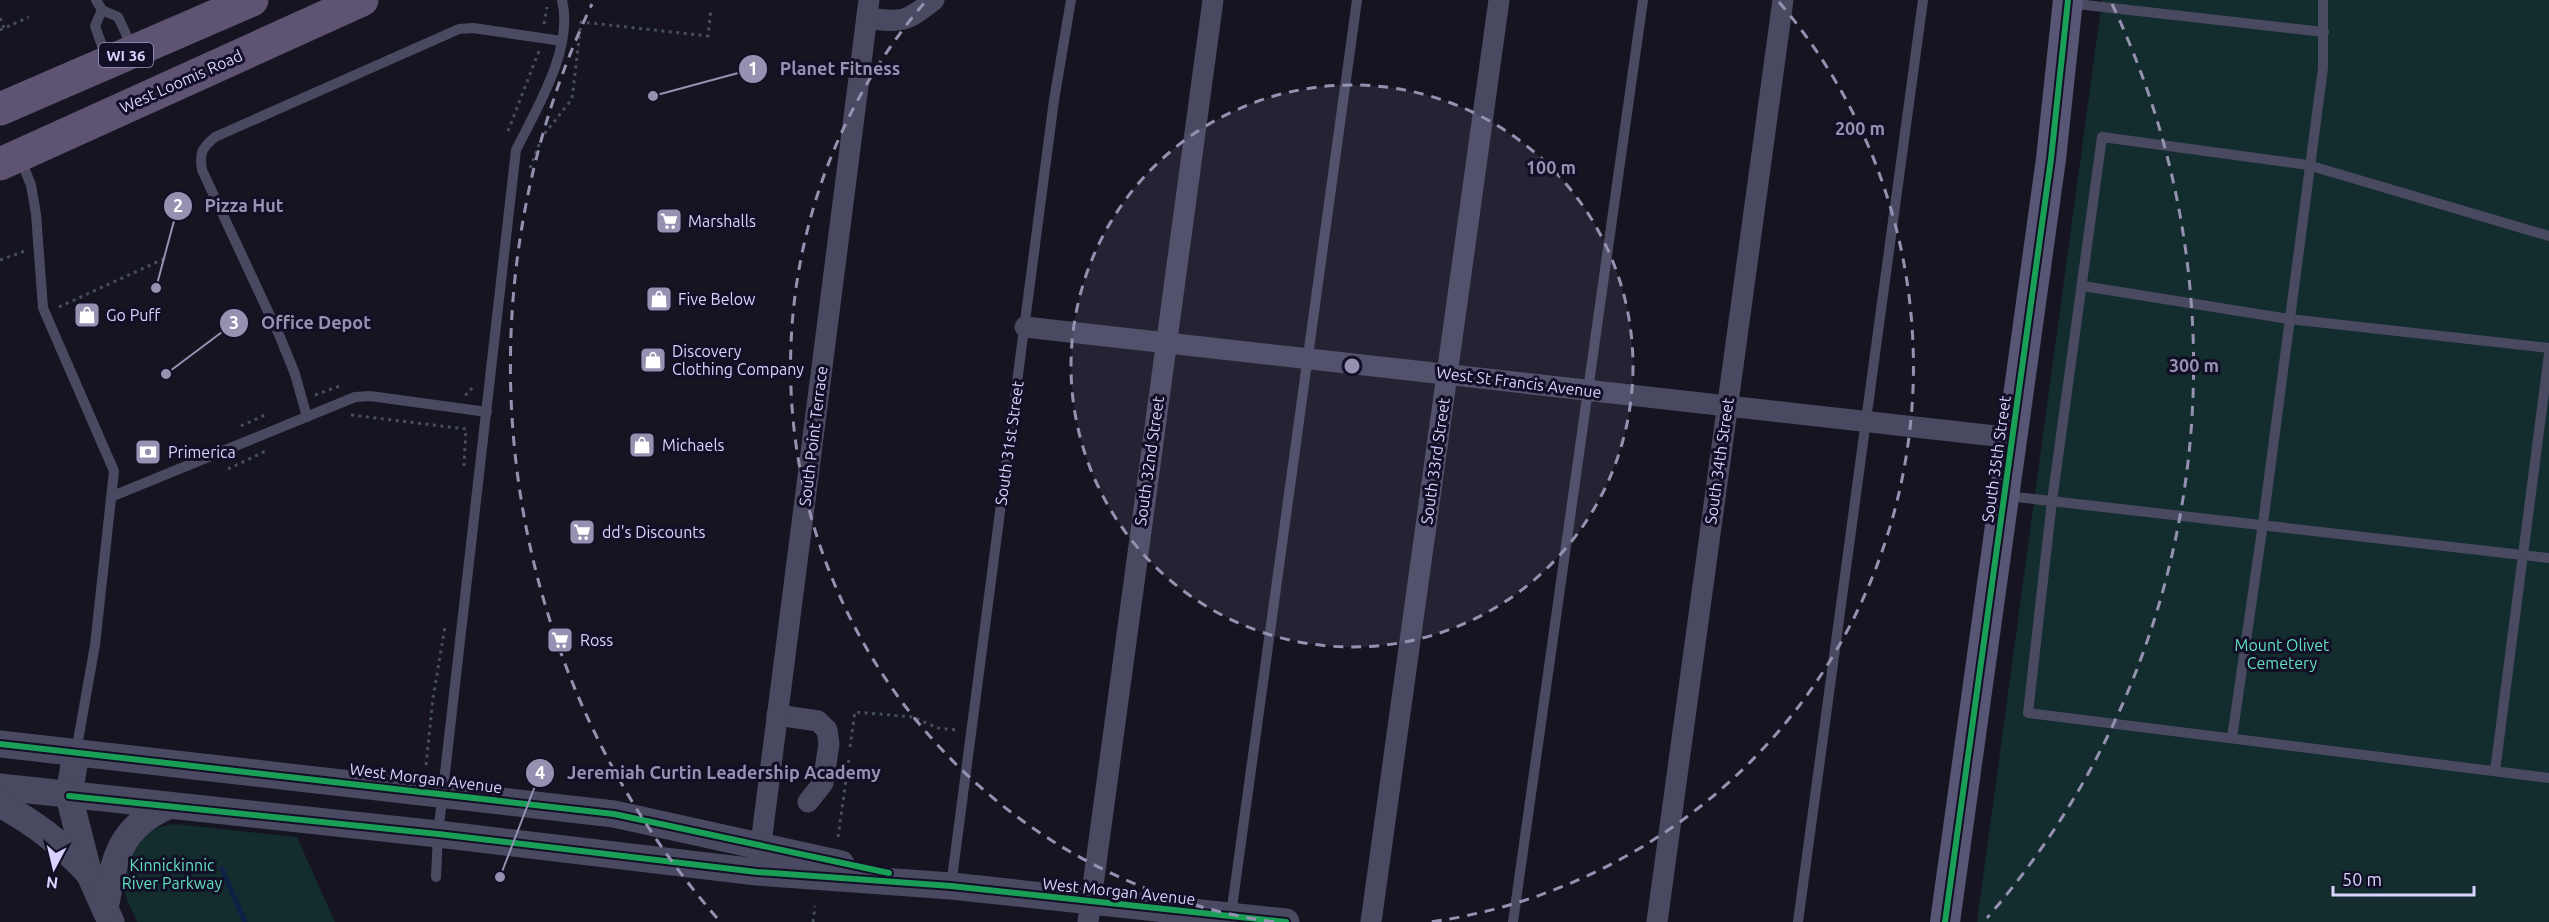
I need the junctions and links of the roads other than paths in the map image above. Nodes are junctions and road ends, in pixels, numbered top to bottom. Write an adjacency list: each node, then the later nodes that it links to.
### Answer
1 (252, 0): 18 (main road, WI 36)
2 (562, 0): 17 (lane)
3 (934, 0): 15 (street)
4 (1071, 0): 26 (lane, South 31st Street)
5 (1213, 0): 27 (street, South 32nd Street)
6 (1357, 0): 30 (lane)
7 (1499, 0): 31 (street, South 33rd Street)
8 (1643, 0): 32 (lane)
9 (1783, 0): 33 (street, South 34th Street)
10 (1923, 0): 36 (lane)
11 (2323, 0): 16 (lane)
12 (355, 1): 20 (main road, West Loomis Road / WI 36)
13 (2068, 1): 16 (lane); 37 (main road, South 35th Street)
14 (99, 5): 18 (lane); 18 (lane)
15 (868, 9): 44 (street, South Point Terrace)
16 (2324, 32): 22 (lane)
17 (562, 41): 34 (lane); 35 (lane)
18 (121, 57): 19 (main road, WI 36); 20 (main road)
19 (0, 109)
20 (70, 131): 21 (main road, West Loomis Road / WI 36)
21 (9, 160): 39 (lane)
22 (2308, 165): 23 (lane); 24 (lane); 25 (lane)
23 (2549, 236)
24 (2083, 286): 25 (lane); 40 (lane)
25 (2289, 319): 28 (lane); 41 (lane)
26 (1025, 327): 27 (street, West St Francis Avenue); 60 (lane, South 31st Street)
27 (1165, 342): 30 (street, West St Francis Avenue); 61 (street, South 32nd Street)
28 (2549, 348)
29 (2549, 354): 42 (lane)
30 (1307, 357): 31 (street, West St Francis Avenue); 63 (lane)
31 (1447, 374): 32 (street, West St Francis Avenue); 65 (street, South 33rd Street)
32 (1588, 390): 33 (street, West St Francis Avenue); 66 (lane)
33 (1727, 407): 36 (street, West St Francis Avenue); 67 (street, South 34th Street)
34 (486, 412): 35 (lane); 51 (lane)
35 (307, 417): 39 (lane)
36 (1866, 422): 37 (street, West St Francis Avenue); 68 (lane)
37 (2013, 438): 38 (main road, South 35th Street)
38 (2005, 495): 40 (lane); 69 (main road, South 35th Street)
39 (112, 496): 47 (lane)
40 (2052, 501): 41 (lane); 45 (lane)
41 (2263, 523): 42 (lane); 45 (lane)
42 (2523, 555): 43 (lane); 48 (lane)
43 (2549, 558)
44 (777, 715): 53 (street); 57 (street, South Point Terrace)
45 (2232, 738): 48 (lane)
46 (0, 744): 47 (street, West Morgan Avenue)
47 (76, 752): 51 (street, West Morgan Avenue); 52 (street)
48 (2495, 771): 49 (lane)
49 (2549, 778)
50 (0, 788): 52 (street, West Morgan Avenue)
51 (442, 793): 56 (lane); 57 (street, West Morgan Avenue)
52 (69, 796): 55 (street, West Morgan Avenue); 58 (street)
53 (808, 802)
54 (0, 804): 58 (street)
55 (168, 806): 56 (street, West Morgan Avenue); 62 (street)
56 (438, 834): 57 (street, West Morgan Avenue); 59 (lane)
57 (759, 860): 60 (street, West Morgan Avenue)
58 (88, 872): 62 (street)
59 (436, 877)
60 (951, 886): 61 (street, West Morgan Avenue)
61 (1089, 912): 63 (street, West Morgan Avenue)
62 (108, 915)
63 (1231, 916): 64 (street, West Morgan Avenue)
64 (1286, 922)
65 (1371, 922)
66 (1513, 922)
67 (1658, 922)
68 (1798, 922)
69 (1945, 922)

